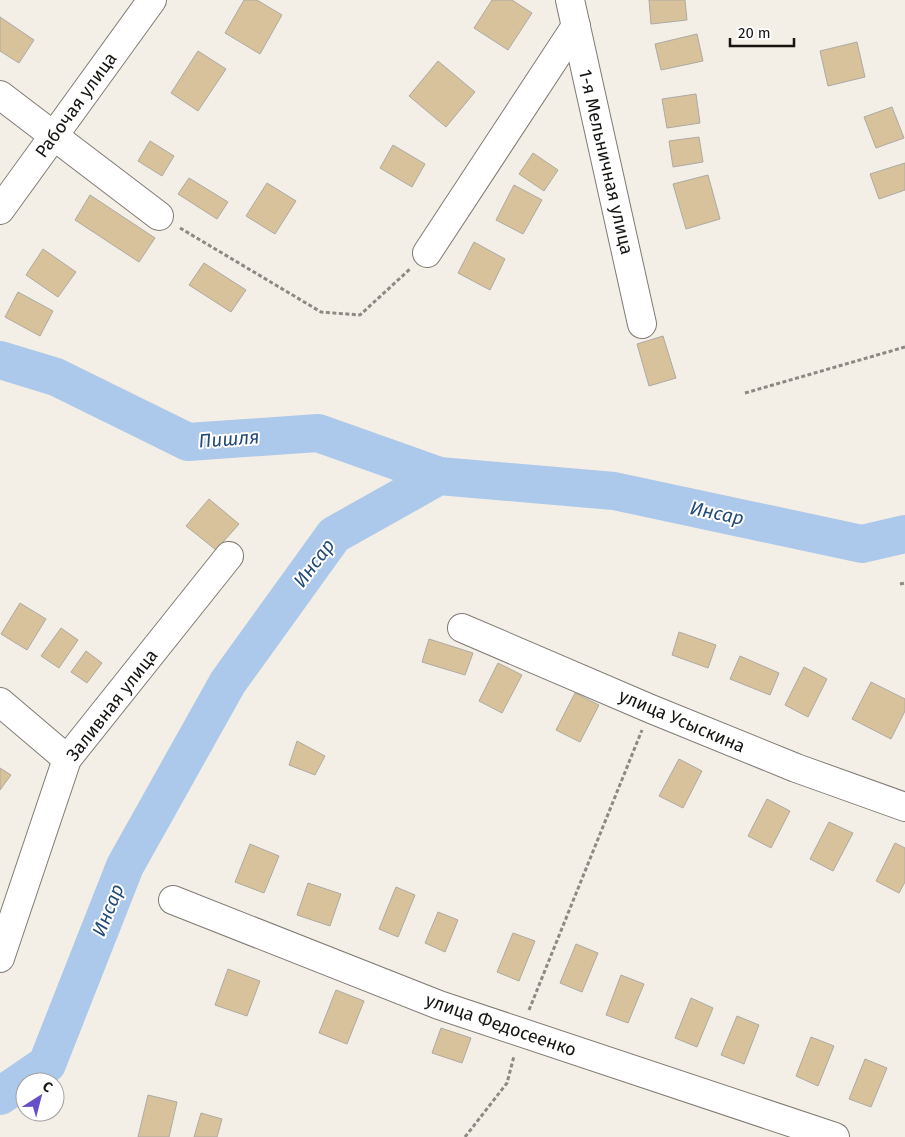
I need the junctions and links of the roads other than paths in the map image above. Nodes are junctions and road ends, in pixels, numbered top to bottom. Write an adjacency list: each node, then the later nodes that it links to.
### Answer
1 (152, 0): 5 (street, Рабочая улица)
2 (570, 0): 3 (street, 1-я Мельничная улица)
3 (576, 26): 8 (street); 9 (street, 1-я Мельничная улица)
4 (0, 96): 5 (street)
5 (54, 136): 6 (street, Рабочая улица); 7 (street)
6 (0, 210)
7 (159, 216)
8 (427, 254)
9 (642, 324)
10 (229, 556): 13 (street, Заливная улица)
11 (462, 628): 14 (street, улица Усыскина)
12 (0, 702): 13 (street)
13 (67, 759): 16 (street, Заливная улица)
14 (905, 807)
15 (173, 900): 17 (street, улица Федосеенко)
16 (0, 958)
17 (834, 1137)

